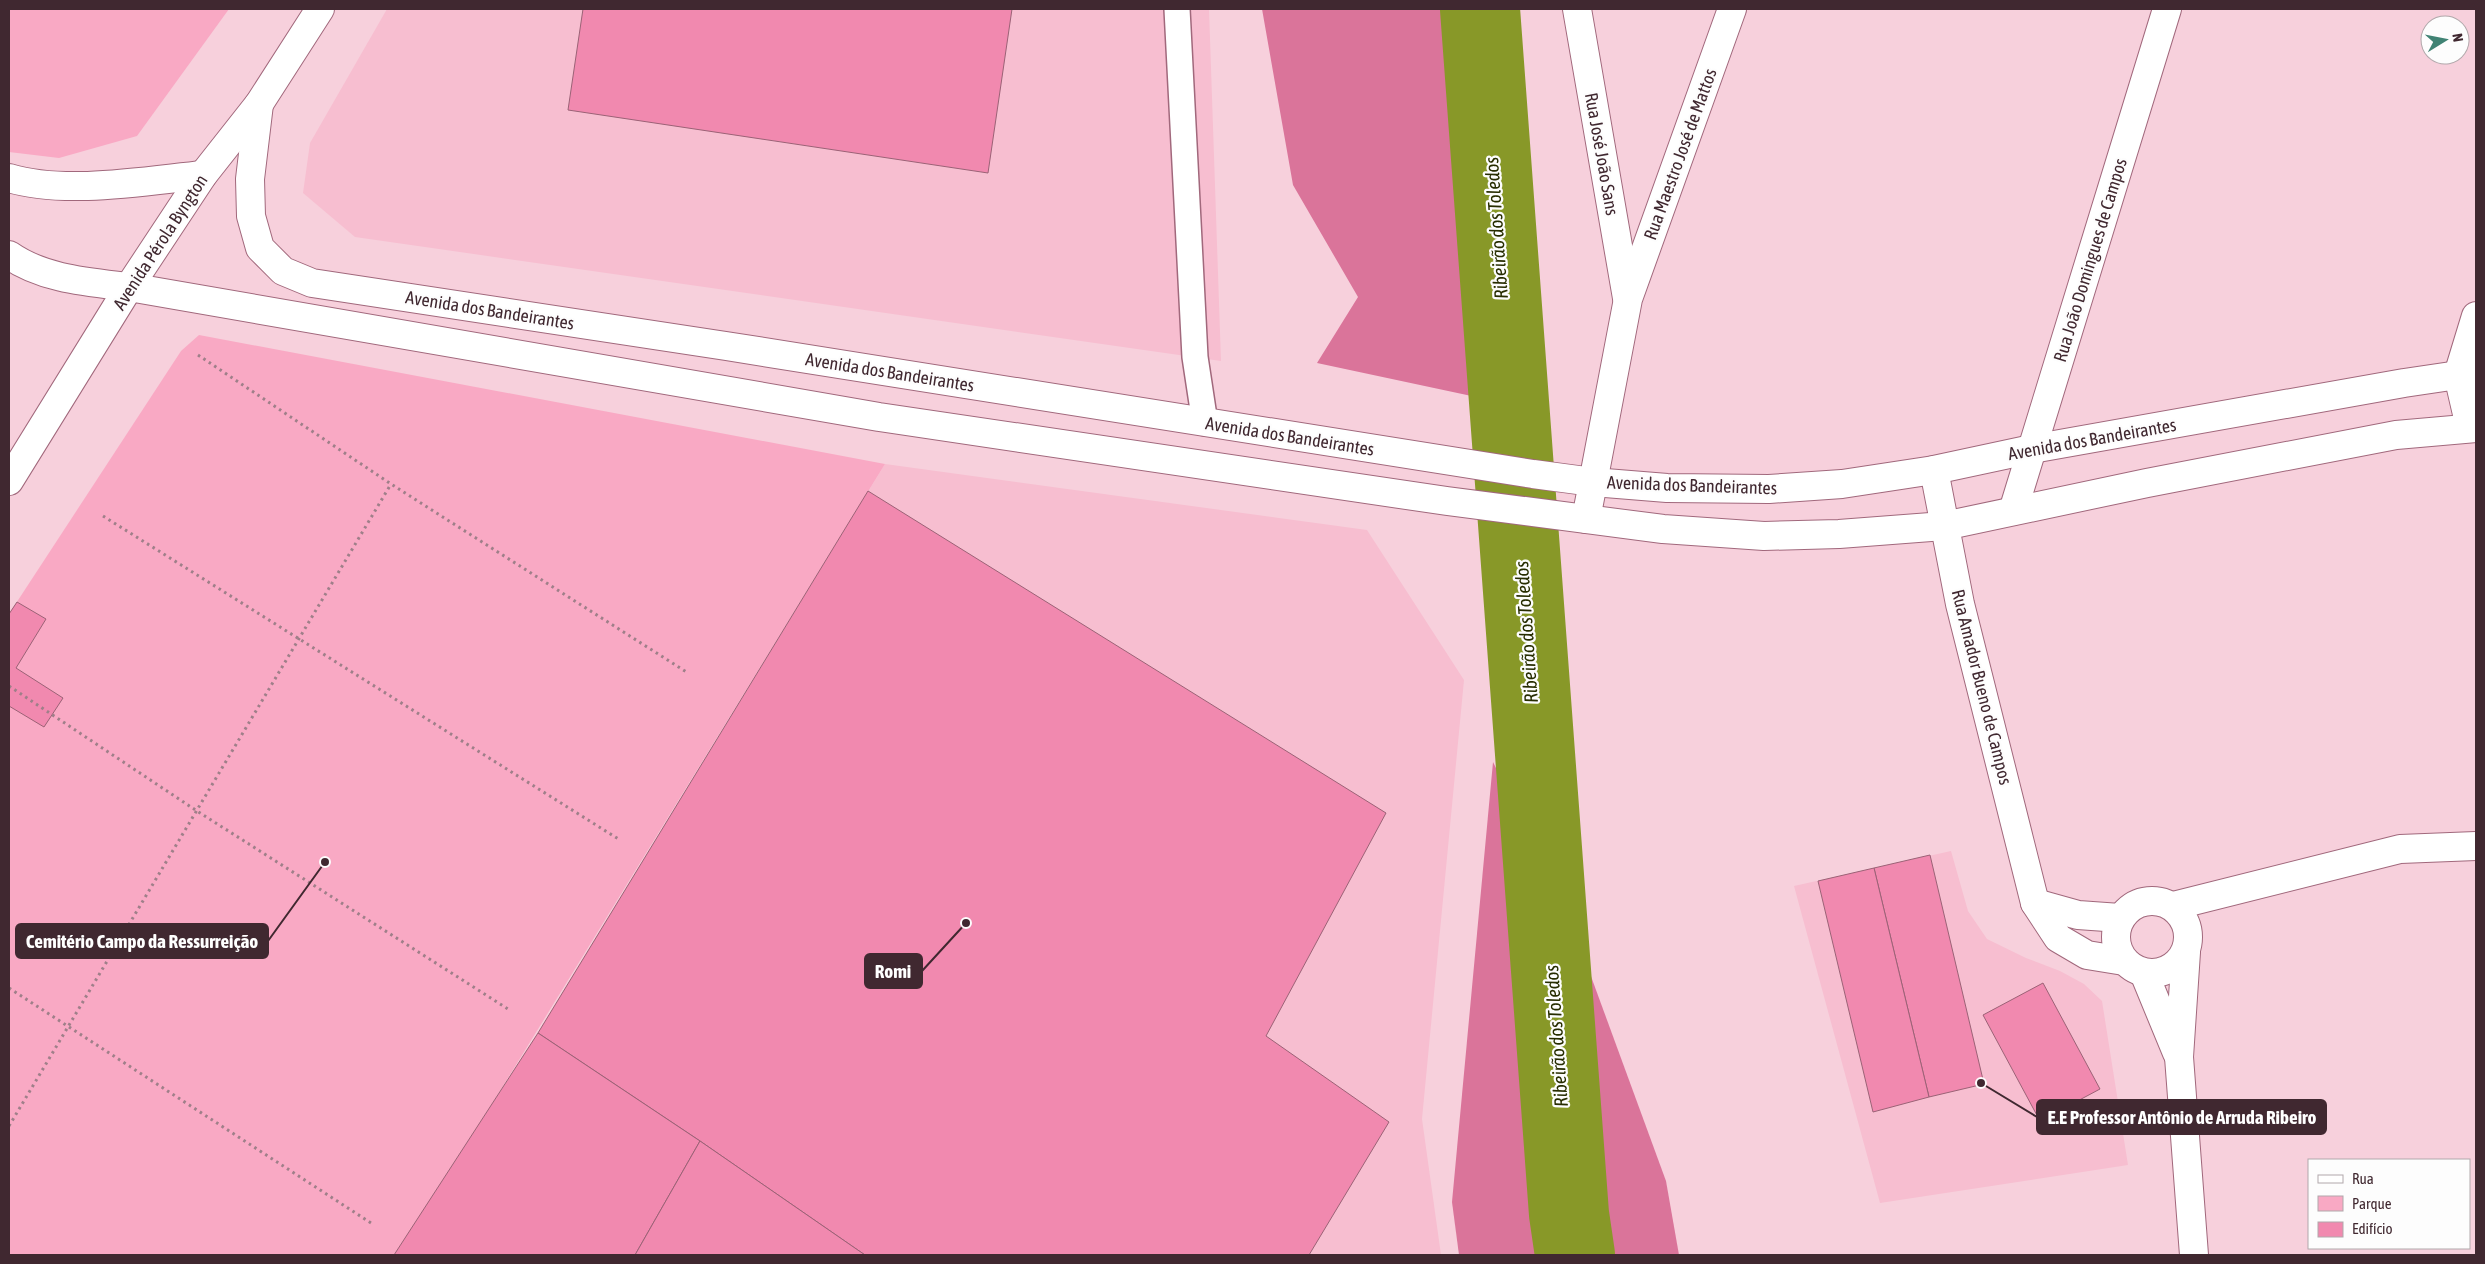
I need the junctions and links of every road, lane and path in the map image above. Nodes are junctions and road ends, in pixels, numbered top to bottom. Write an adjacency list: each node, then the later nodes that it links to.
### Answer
1 (320, 9): 6 (main road, Avenida Pérola Byngton)
2 (1177, 9): 15 (lane)
3 (1576, 9): 11 (main road, Rua José João Sans)
4 (1732, 9): 11 (main road, Rua Maestro José de Mattos)
5 (2167, 9): 17 (main road, Rua João Domingues de Campos)
6 (259, 104): 7 (main road, Avenida Pérola Byngton); 15 (main road, Avenida dos Bandeirantes)
7 (203, 175): 8 (main road); 10 (main road, Avenida Pérola Byngton)
8 (9, 178)
9 (9, 254): 10 (main road, Avenida dos Bandeirantes)
10 (129, 287): 19 (main road, Avenida Pérola Byngton); 24 (main road, Avenida dos Bandeirantes)
11 (1628, 299): 20 (main road)
12 (2476, 316): 14 (main road)
13 (198, 355): 21 (path)
14 (2467, 376): 16 (main road); 17 (main road, Avenida dos Bandeirantes)
15 (1205, 423): 20 (main road, Avenida dos Bandeirantes)
16 (2473, 428): 22 (main road, Avenida dos Bandeirantes)
17 (2032, 449): 18 (main road, Avenida dos Bandeirantes); 22 (main road, Rua João Domingues de Campos)
18 (1934, 470): 20 (main road, Avenida dos Bandeirantes); 25 (main road, Rua Amador Bueno de Campos)
19 (9, 481)
20 (1592, 482): 24 (main road)
21 (391, 484): 26 (path); 27 (path)
22 (2013, 510): 25 (main road, Avenida dos Bandeirantes)
23 (103, 516): 26 (path)
24 (1586, 519): 25 (main road, Avenida dos Bandeirantes)
25 (1944, 526): 32 (main road, Rua Amador Bueno de Campos)
26 (299, 638): 29 (path); 30 (path)
27 (688, 673)
28 (9, 686): 29 (path)
29 (197, 811): 38 (path); 39 (path)
30 (620, 840)
31 (2476, 846): 33 (main road)
32 (2035, 903): 34 (main road); 36 (main road, Rua Amador Bueno de Campos)
33 (2173, 906): 34 (main road); 35 (main road)
34 (2120, 918): 36 (main road)
35 (2186, 952): 36 (main road); 40 (main road)
36 (2134, 967): 40 (main road)
37 (9, 988): 39 (path)
38 (508, 1010)
39 (68, 1026): 41 (path); 42 (path)
40 (2178, 1057): 43 (main road)
41 (9, 1126)
42 (371, 1223)
43 (2194, 1255)

